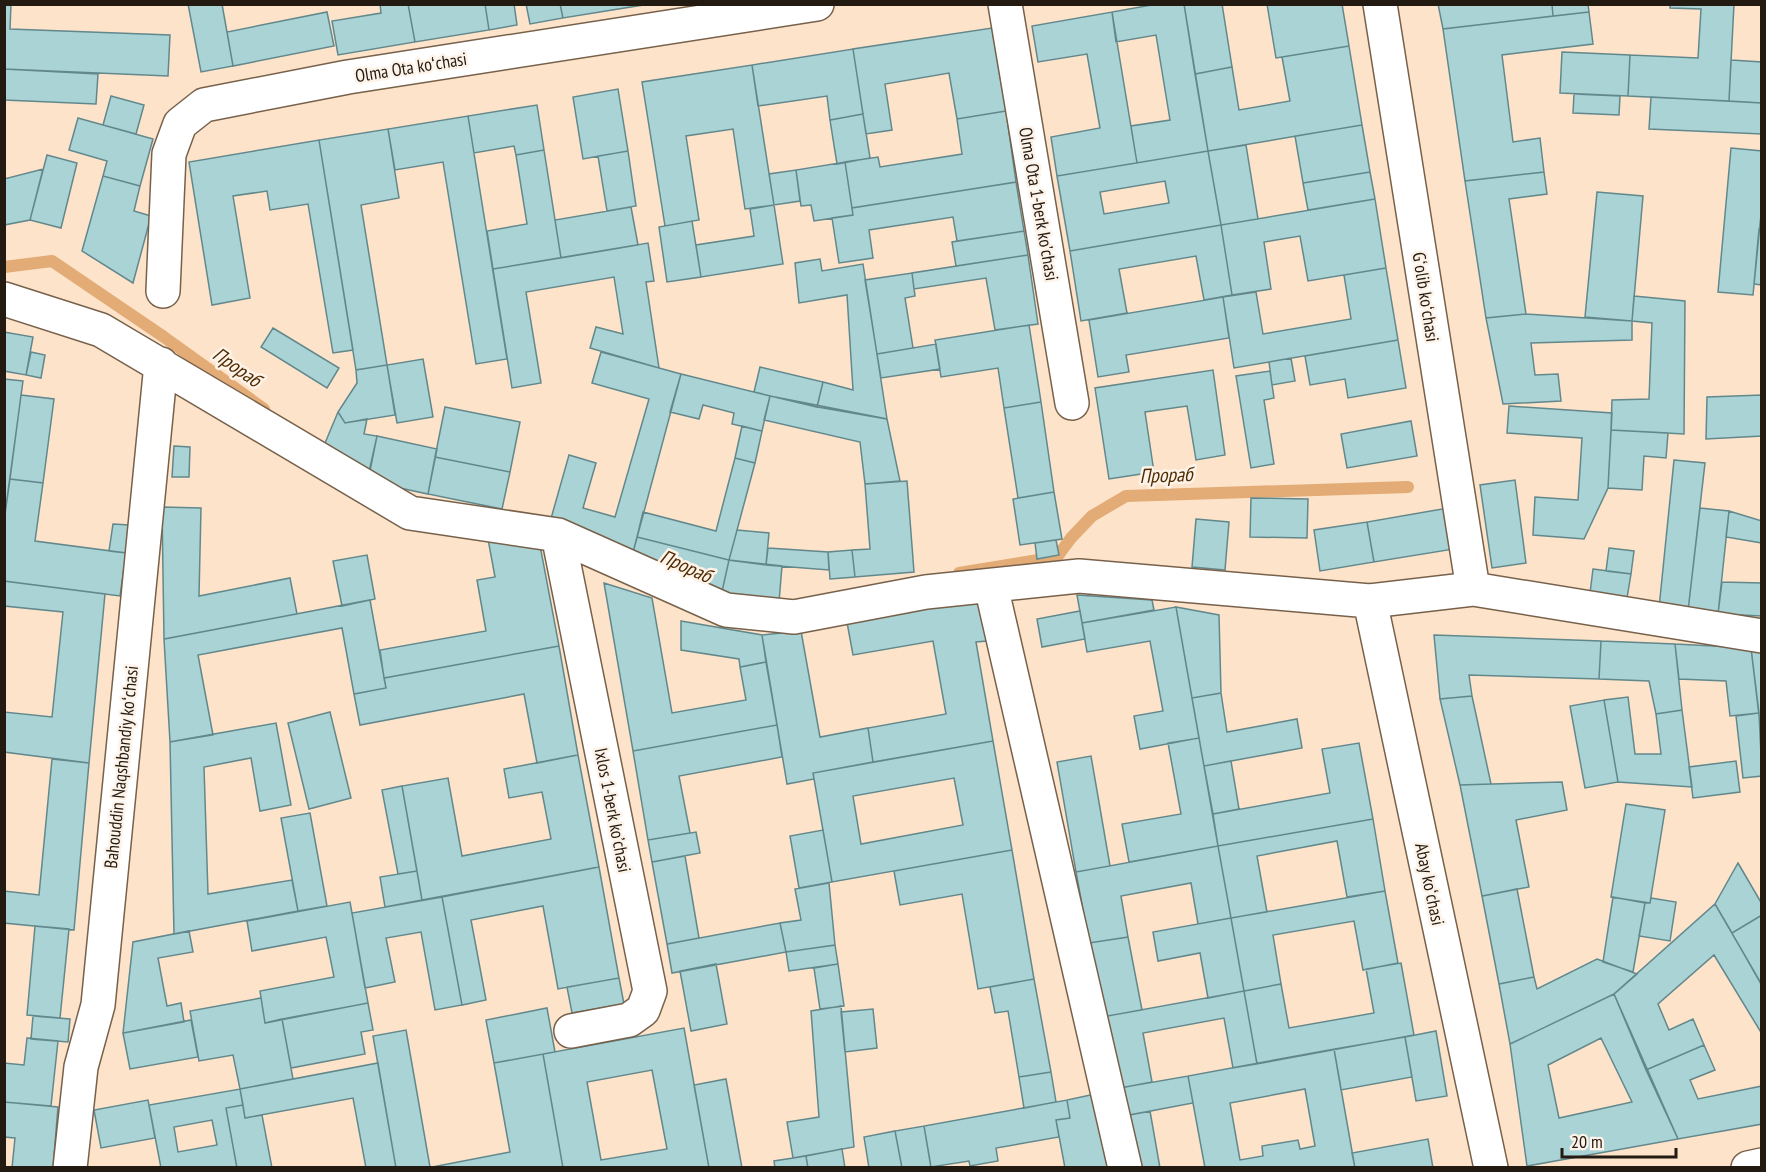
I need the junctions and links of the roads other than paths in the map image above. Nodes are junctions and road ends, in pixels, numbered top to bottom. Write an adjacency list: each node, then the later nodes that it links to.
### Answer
1 (817, 4): 4 (street, Olma Ota koʻchasi)
2 (1005, 4): 7 (street, Olma Ota 1-berk koʼchasi)
3 (1380, 4): 10 (street, Gʻolib koʻchasi)
4 (163, 291)
5 (4, 299): 6 (street)
6 (161, 364): 8 (street); 15 (street, Bahouddin Naqshbandiy koʻchasi)
7 (1072, 403)
8 (558, 535): 9 (street); 13 (street, Ixlos 1-berk koʼchasi)
9 (991, 586): 11 (street); 16 (street)
10 (1473, 589): 11 (street); 12 (street)
11 (1370, 601): 17 (street, Abay koʻchasi)
12 (1761, 636)
13 (571, 1031)
14 (1761, 1165): 18 (street)
15 (70, 1167)
16 (1125, 1167)
17 (1491, 1167)
18 (1748, 1167)

